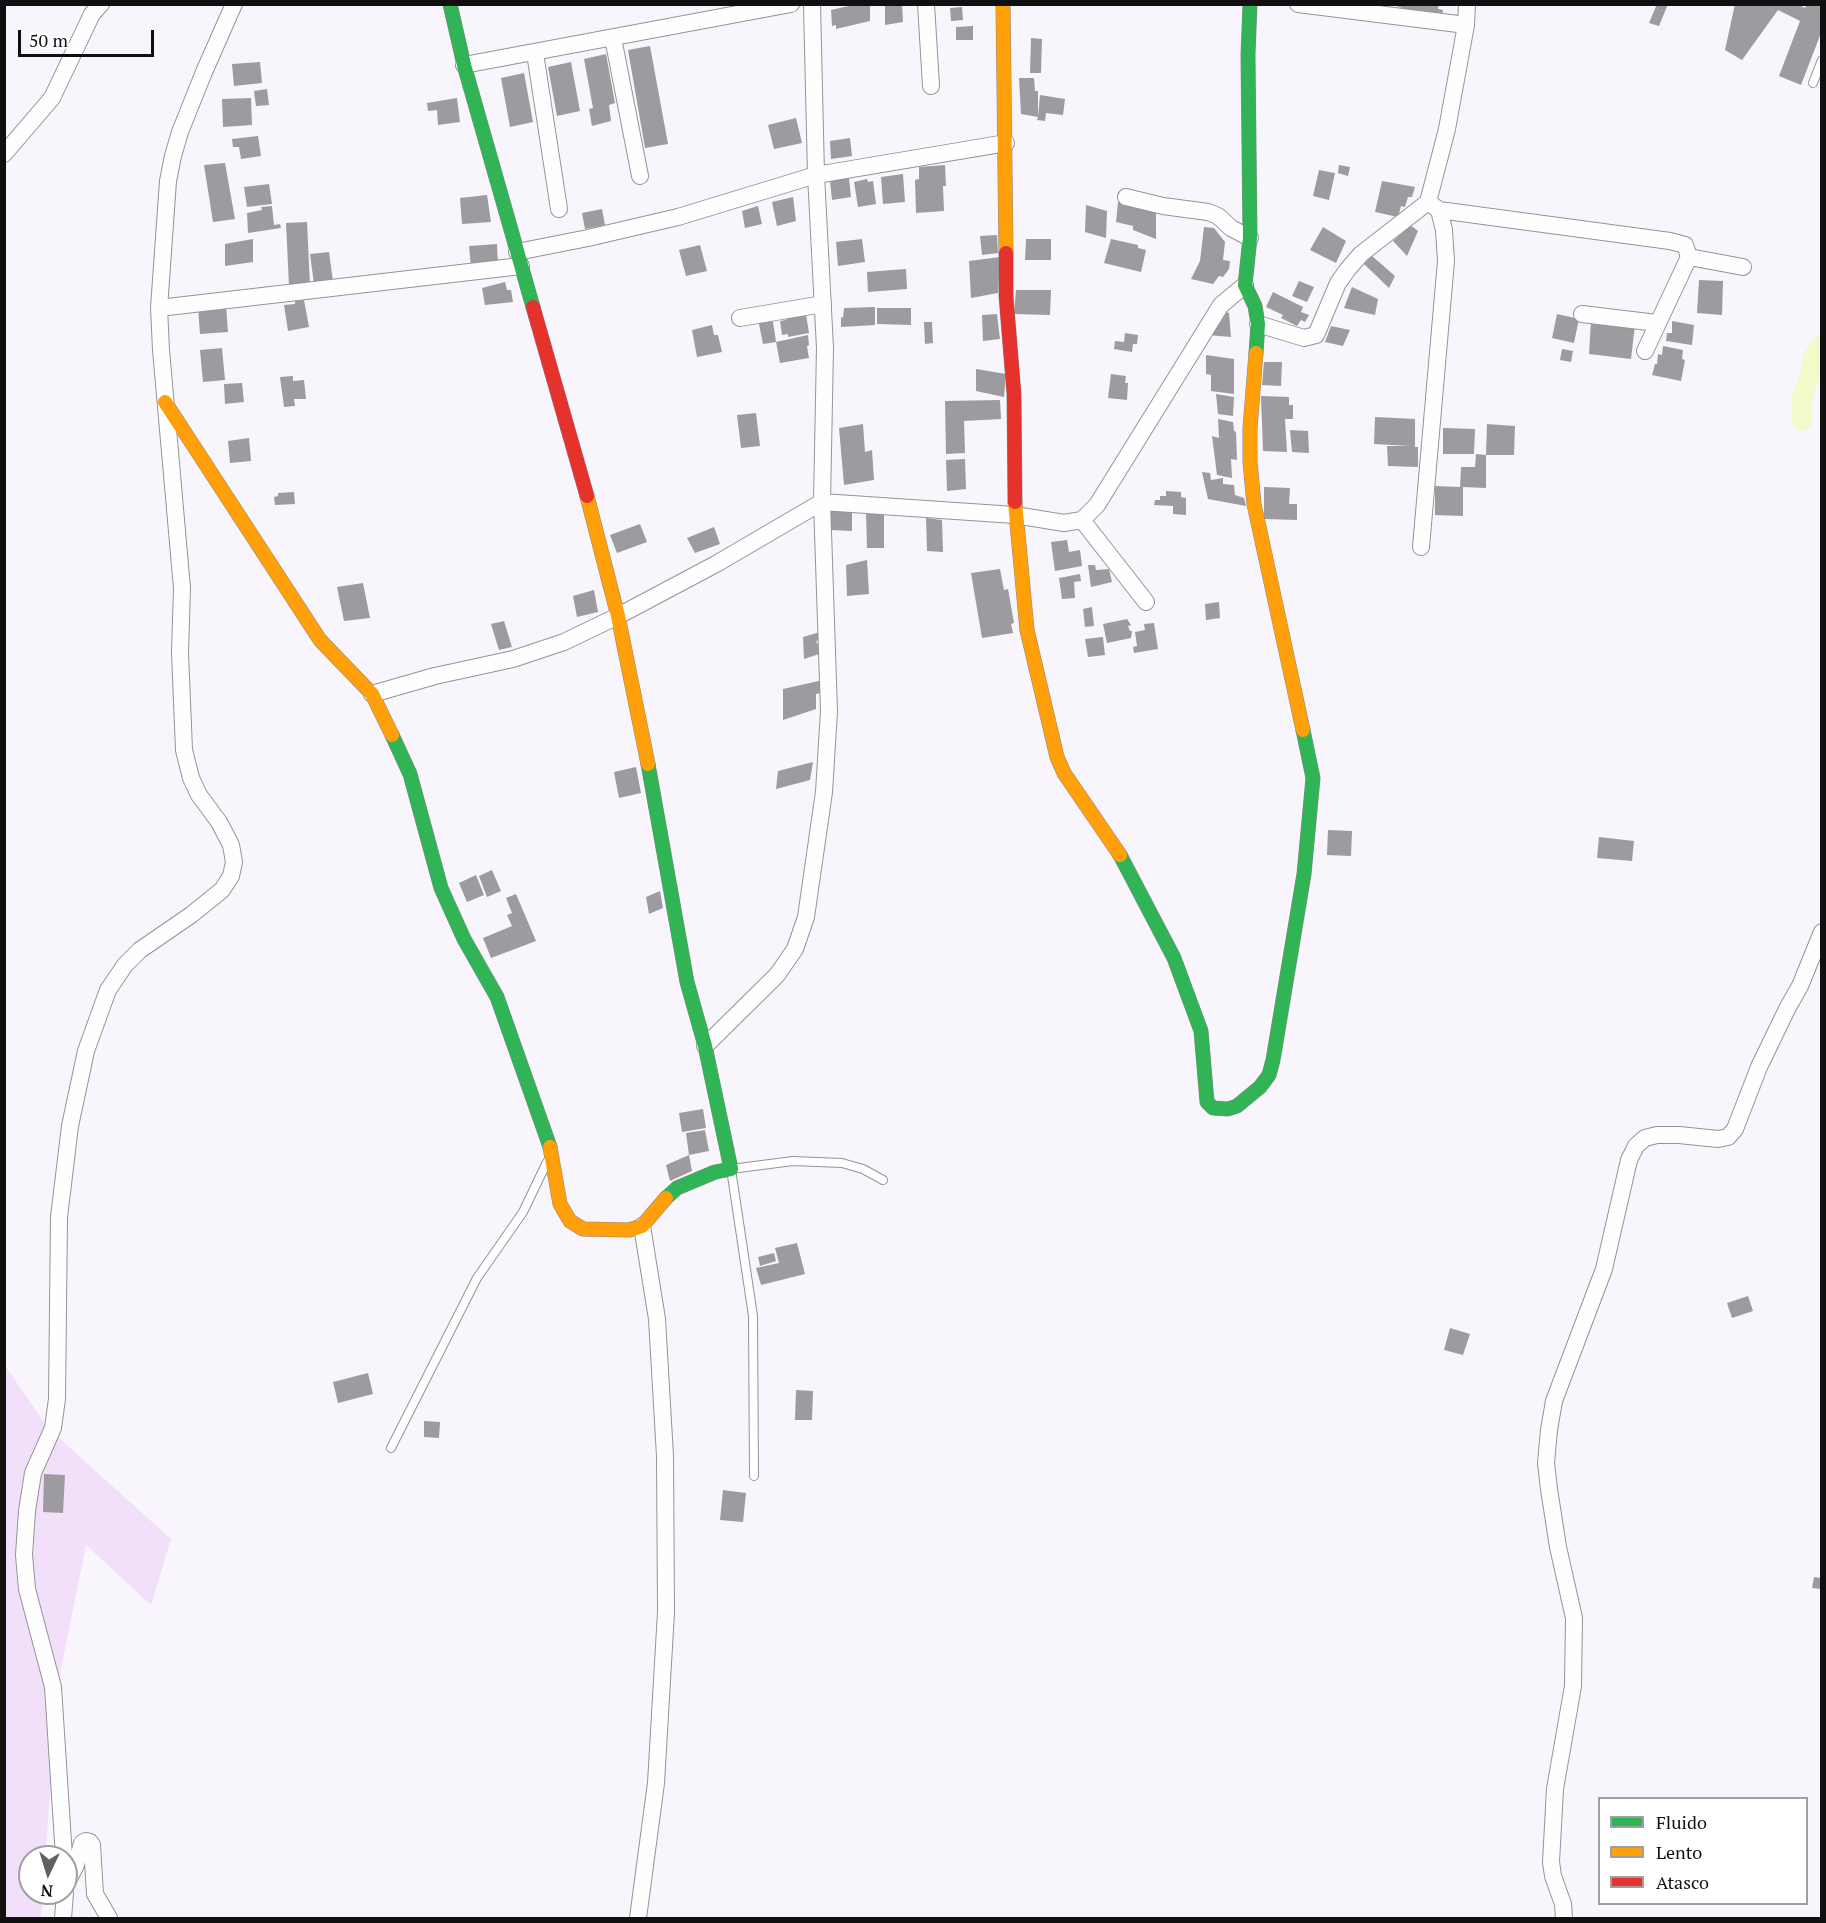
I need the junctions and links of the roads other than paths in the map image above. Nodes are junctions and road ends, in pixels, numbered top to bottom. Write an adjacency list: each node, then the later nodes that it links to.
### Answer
1 (101, 4): 19 (street)
2 (234, 4): 31 (street)
3 (450, 4): 15 (street)
4 (791, 4): 12 (street)
5 (812, 4): 21 (street)
6 (926, 4): 17 (street)
7 (1003, 4): 18 (street)
8 (1251, 4): 25 (street)
9 (1298, 4): 11 (street)
10 (1467, 4): 11 (street)
11 (1466, 25): 23 (street)
12 (613, 38): 13 (street); 20 (street)
13 (535, 53): 15 (street); 24 (street)
14 (1821, 60): 16 (lane)
15 (464, 65): 27 (street)
16 (1813, 83)
17 (931, 86)
18 (1006, 143): 21 (street); 39 (street)
19 (4, 154)
20 (640, 176)
21 (816, 176): 27 (street); 30 (street)
22 (1126, 197): 25 (street)
23 (1433, 206): 26 (street); 35 (street); 41 (street)
24 (559, 209)
25 (1250, 238): 29 (street)
26 (1689, 257): 28 (street); 34 (street)
27 (519, 259): 31 (street); 43 (street)
28 (1743, 267)
29 (1245, 285): 35 (street); 40 (street)
30 (824, 304): 33 (street); 38 (street)
31 (159, 308): 37 (street)
32 (1582, 314): 34 (street)
33 (740, 318)
34 (1657, 323): 36 (street)
35 (1258, 324): 39 (street)
36 (1645, 351)
37 (165, 402): 44 (street); 53 (street)
38 (822, 502): 39 (street); 43 (street); 46 (street)
39 (1015, 515): 40 (street)
40 (1082, 520): 42 (street)
41 (1421, 547)
42 (1146, 602)
43 (618, 616): 44 (street); 46 (street)
44 (372, 694): 47 (street)
45 (1821, 932): 57 (street)
46 (705, 1046): 48 (street)
47 (551, 1150): 50 (street); 51 (lane)
48 (731, 1169): 49 (lane); 50 (street); 52 (lane)
49 (883, 1180)
50 (642, 1226): 56 (street)
51 (391, 1449)
52 (754, 1476)
53 (63, 1845)
54 (78, 1858): 55 (street)
55 (109, 1918)
56 (638, 1918)
57 (1564, 1918)

